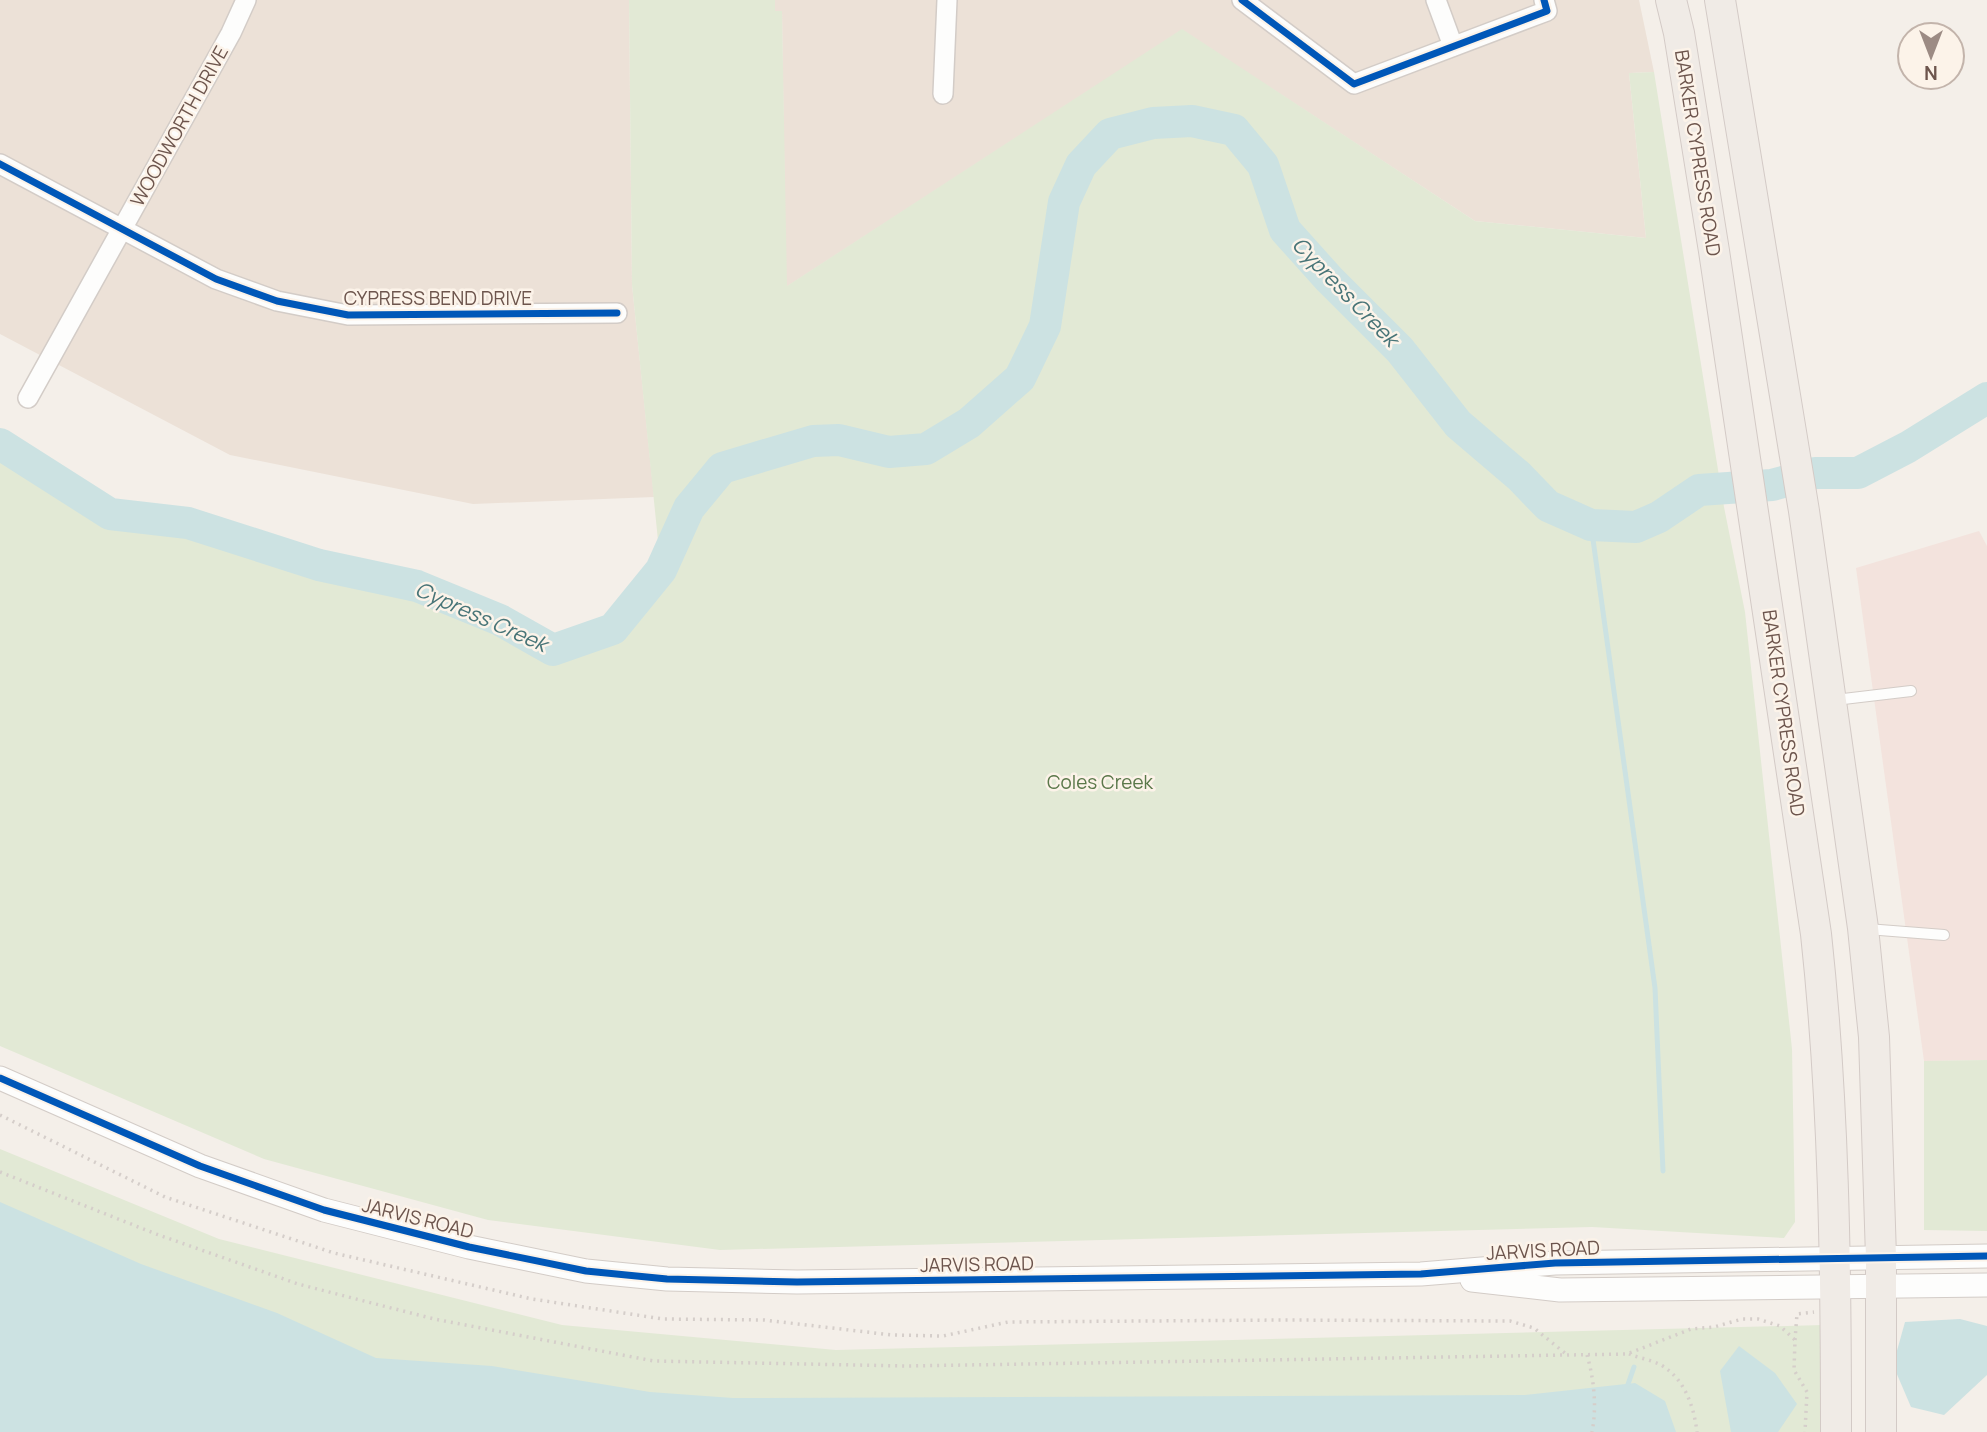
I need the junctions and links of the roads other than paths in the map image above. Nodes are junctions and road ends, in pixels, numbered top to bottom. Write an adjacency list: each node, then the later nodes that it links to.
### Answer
1 (246, 0): 12 (street, WOODWORTH DRIVE)
2 (947, 0): 10 (street)
3 (1242, 0): 9 (street)
4 (1436, 0): 9 (street)
5 (1544, 0): 9 (street)
6 (1671, 0): 8 (main road, BARKER CYPRESS ROAD)
7 (1723, 12): 8 (main road); 16 (main road)
8 (1679, 33): 18 (main road, BARKER CYPRESS ROAD)
9 (1453, 46)
10 (943, 94)
11 (0, 163): 12 (street, CYPRESS BEND DRIVE)
12 (122, 228): 13 (street, CYPRESS BEND DRIVE); 14 (street, WOODWORTH DRIVE)
13 (617, 313)
14 (28, 398)
15 (1912, 691): 16 (lane)
16 (1831, 701): 17 (main road)
17 (1863, 928): 18 (main road); 19 (lane); 23 (main road)
18 (1816, 934): 22 (main road, BARKER CYPRESS ROAD)
19 (1944, 935)
20 (0, 1079): 22 (street, JARVIS ROAD)
21 (1987, 1256): 23 (street, JARVIS ROAD)
22 (1836, 1272): 23 (street, JARVIS ROAD); 25 (main road, BARKER CYPRESS ROAD)
23 (1881, 1272): 24 (street, JARVIS ROAD); 26 (main road)
24 (1987, 1285)
25 (1836, 1432)
26 (1881, 1432)

